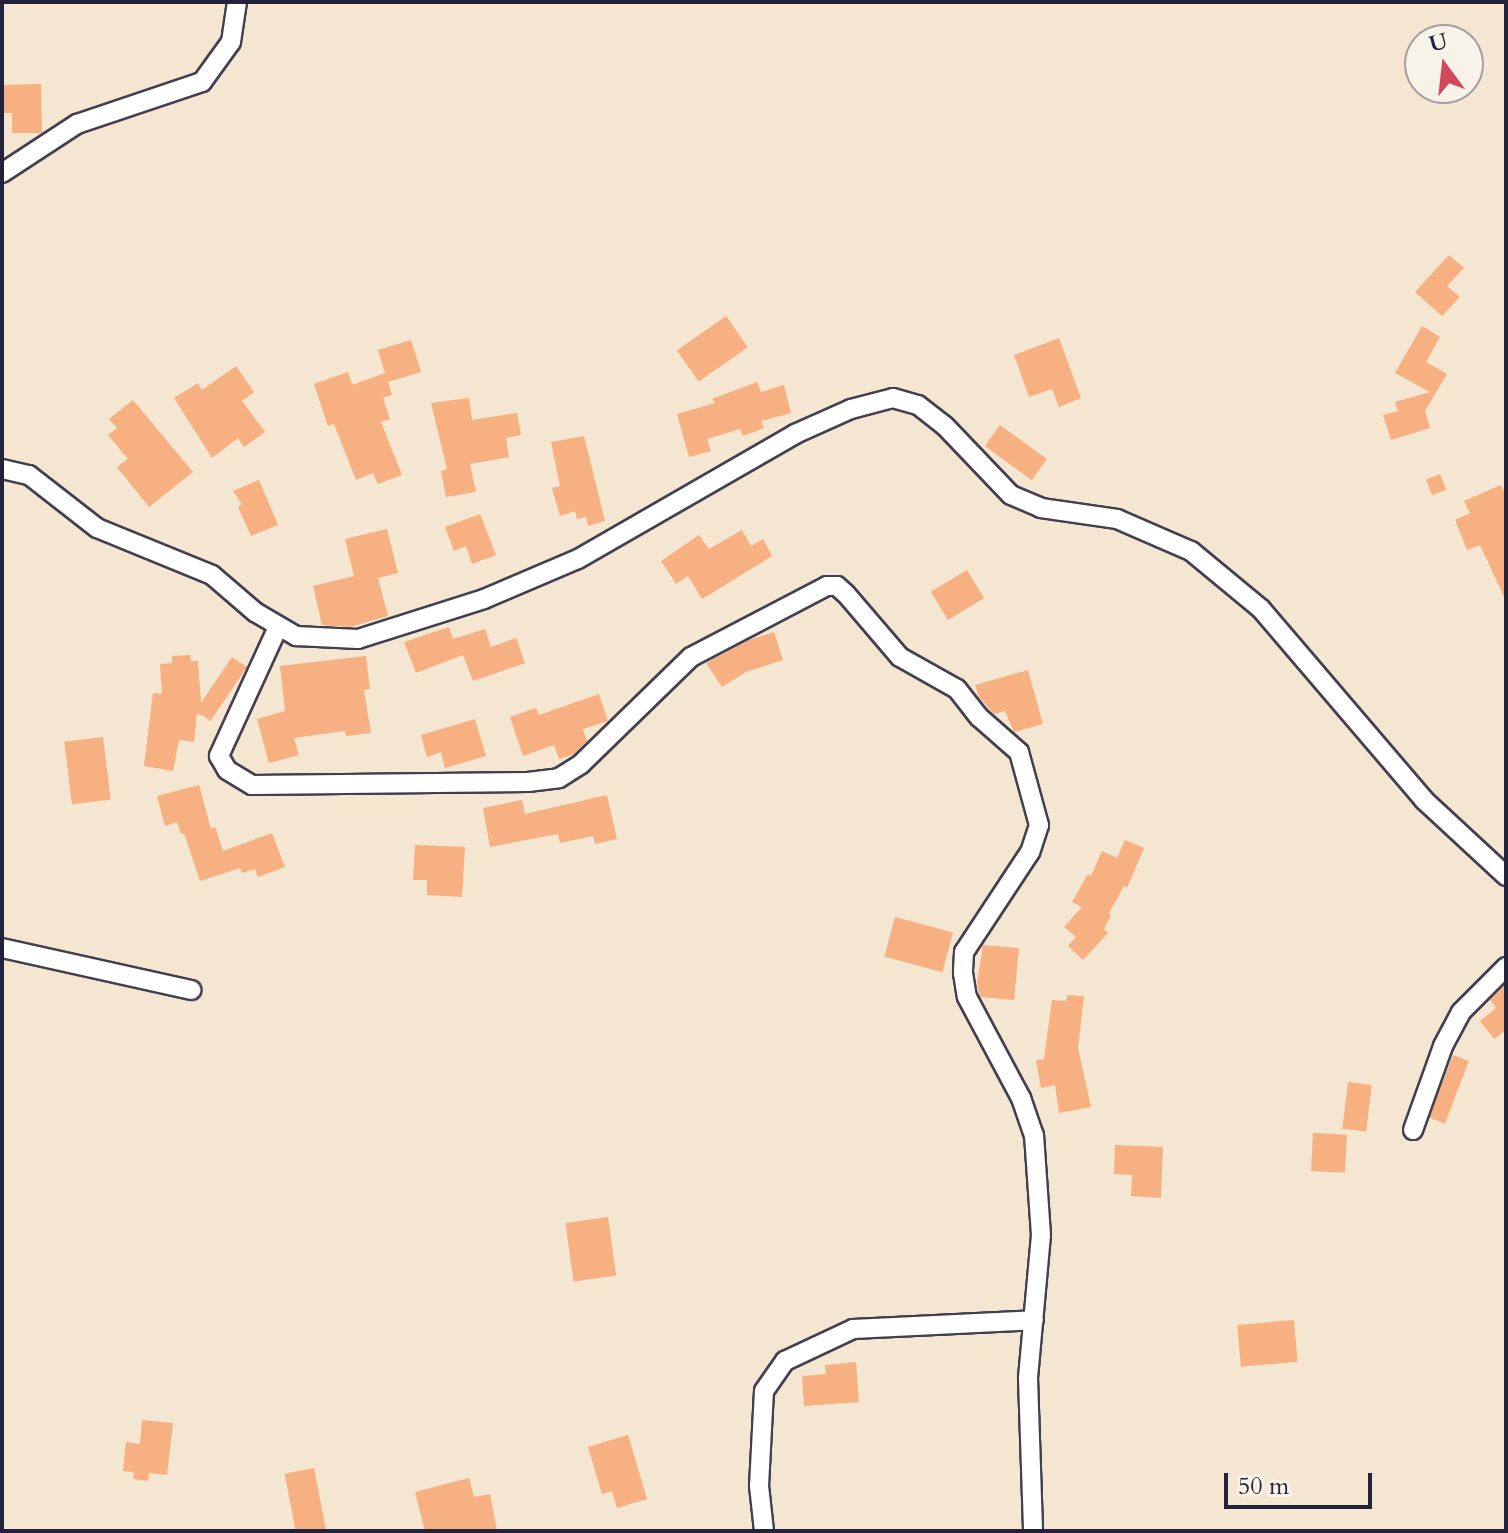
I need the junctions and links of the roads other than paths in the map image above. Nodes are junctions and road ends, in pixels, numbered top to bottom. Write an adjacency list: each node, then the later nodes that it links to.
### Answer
1 (237, 2): 2 (street)
2 (2, 173)
3 (2, 469): 4 (street)
4 (278, 627): 5 (street); 10 (street)
5 (1506, 876)
6 (2, 948): 8 (street)
7 (1506, 967): 9 (street)
8 (191, 990)
9 (1413, 1130)
10 (1034, 1320): 11 (street); 12 (street)
11 (764, 1531)
12 (1033, 1531)

